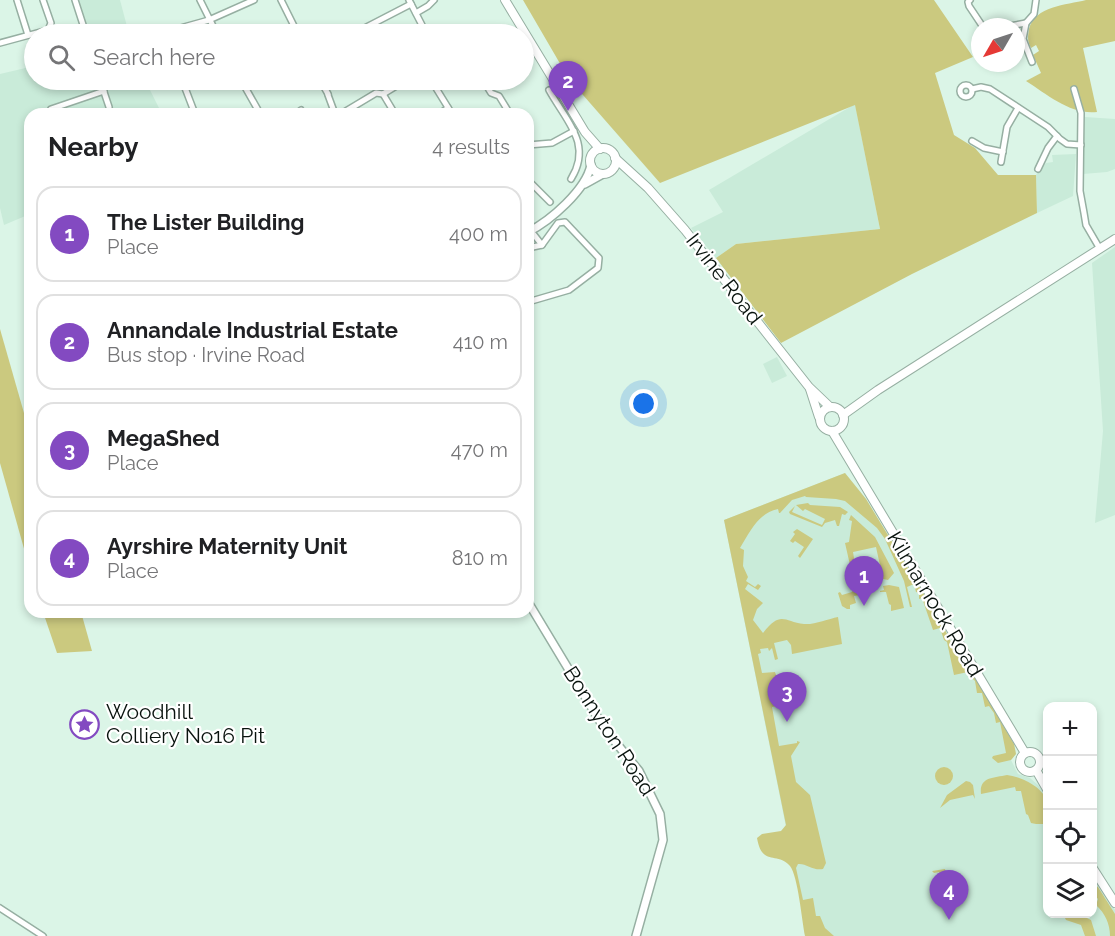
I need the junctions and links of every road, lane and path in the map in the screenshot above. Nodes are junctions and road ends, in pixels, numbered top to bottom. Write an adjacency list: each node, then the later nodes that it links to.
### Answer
1 (17, 0): 16 (street)
2 (43, 0): 17 (street)
3 (75, 0): 18 (street)
4 (200, 0): 14 (street)
5 (254, 0): 14 (street)
6 (281, 0): 21 (street)
7 (434, 0): 12 (street)
8 (505, 0): 24 (main road)
9 (1036, 0): 15 (street)
10 (967, 1): 13 (street)
11 (410, 2): 12 (street); 22 (street)
12 (416, 13): 23 (street)
13 (977, 18)
14 (209, 20): 19 (street); 20 (street)
15 (1026, 23): 29 (street)
16 (25, 24)
17 (50, 24)
18 (83, 24)
19 (196, 24)
20 (211, 24)
21 (293, 24)
22 (371, 24)
23 (422, 24)
24 (520, 24)
25 (24, 36): 26 (street)
26 (0, 43)
27 (534, 48): 53 (main road)
28 (1036, 49): 29 (street)
29 (1028, 53): 30 (street)
30 (1032, 62)
31 (972, 89): 51 (street)
32 (1074, 89): 57 (street)
33 (186, 90): 44 (street)
34 (247, 90): 45 (street)
35 (325, 90): 46 (street)
36 (390, 90): 41 (street)
37 (437, 90): 49 (street)
38 (489, 90): 50 (street)
39 (549, 90): 52 (street)
40 (104, 91): 42 (street); 43 (street)
41 (383, 94): 47 (street); 48 (street)
42 (109, 107)
43 (54, 108)
44 (193, 108)
45 (257, 108)
46 (333, 108)
47 (350, 108)
48 (391, 108)
49 (448, 108)
50 (507, 108)
51 (1018, 108): 54 (street); 59 (street)
52 (574, 131): 56 (street); 66 (street)
53 (585, 132): 58 (main road); 61 (main road)
54 (1057, 136): 57 (street); 63 (street)
55 (972, 141): 59 (street)
56 (534, 144)
57 (1081, 145): 75 (street)
58 (600, 149): 60 (main road); 61 (main road)
59 (1003, 152): 62 (street)
60 (615, 158): 64 (main road); 65 (main road, Irvine Road)
61 (591, 161): 64 (main road); 67 (street)
62 (1001, 162)
63 (1038, 169)
64 (607, 173): 65 (main road); 67 (street)
65 (633, 176): 77 (main road, Irvine Road)
66 (571, 179)
67 (583, 185): 70 (street)
68 (534, 188): 69 (street)
69 (550, 202)
70 (534, 229)
71 (534, 236): 73 (street)
72 (1115, 239): 75 (main road)
73 (542, 245): 74 (street); 76 (street)
74 (534, 247)
75 (1100, 249): 79 (main road)
76 (534, 300)
77 (809, 387): 78 (main road, Irvine Road); 80 (main road, Irvine Road)
78 (830, 407): 79 (main road); 80 (main road)
79 (843, 415): 81 (main road)
80 (820, 418): 82 (main road)
81 (840, 428): 82 (main road); 83 (main road, Kilmarnock Road)
82 (832, 431): 83 (main road, Kilmarnock Road)
83 (846, 453): 85 (main road, Kilmarnock Road)
84 (534, 612): 92 (street, Bonnyton Road)
85 (1025, 753): 86 (main road, Kilmarnock Road); 86 (main road, Kilmarnock Road)
86 (1036, 770): 87 (main road, Kilmarnock Road)
87 (1043, 783)
88 (1097, 874): 89 (main road)
89 (1114, 900)
90 (0, 908): 91 (street)
91 (43, 936)
92 (636, 936)

